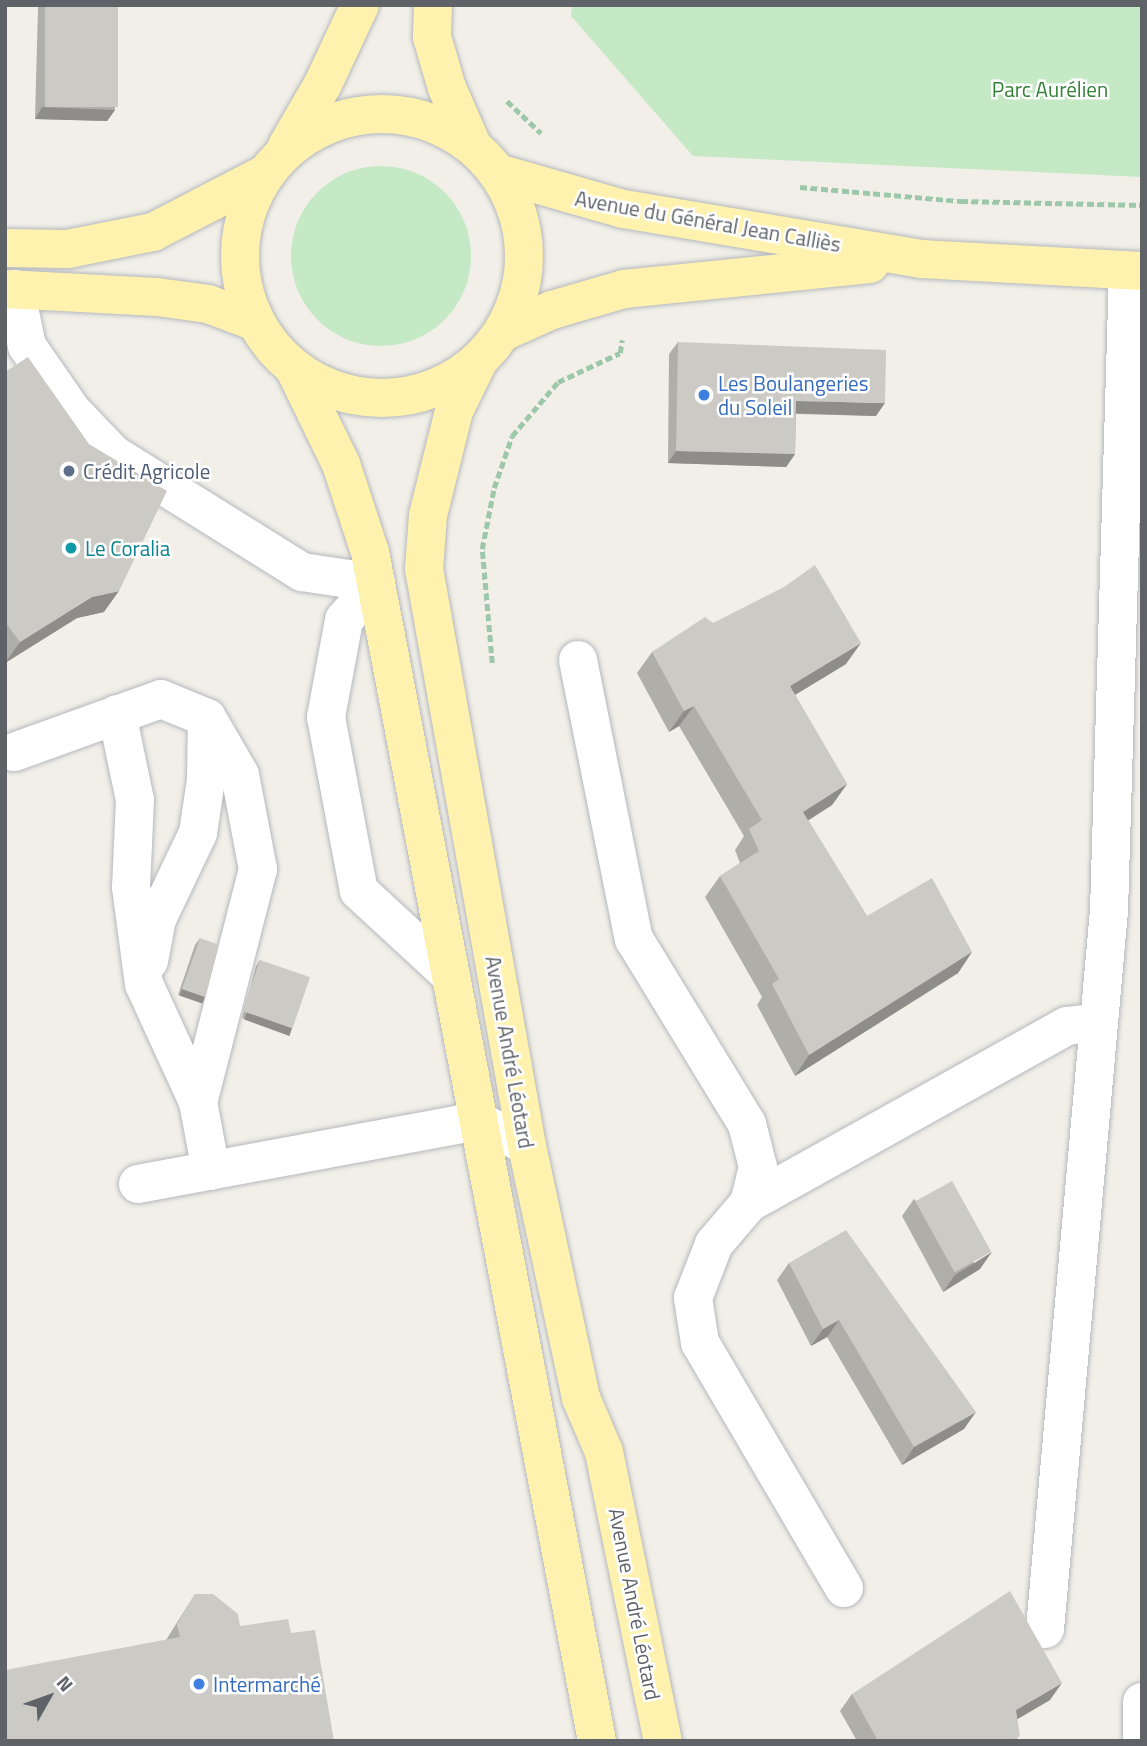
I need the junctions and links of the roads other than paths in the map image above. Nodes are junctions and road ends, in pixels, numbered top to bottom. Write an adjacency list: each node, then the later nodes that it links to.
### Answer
1 (360, 5): 4 (main road)
2 (433, 5): 3 (main road)
3 (472, 145): 4 (main road); 5 (main road)
4 (274, 163): 6 (main road); 10 (main road)
5 (498, 173): 7 (main road, Avenue du Général Jean Calliès); 11 (main road)
6 (5, 248)
7 (921, 259): 8 (main road, Avenue du Général Jean Calliès); 11 (main road, Avenue du Général Jean Calliès)
8 (1135, 271): 21 (street)
9 (10, 289): 10 (main road); 14 (street)
10 (256, 322): 13 (main road)
11 (503, 332): 12 (main road)
12 (478, 362): 13 (main road); 24 (main road, Avenue André Léotard)
13 (294, 368): 14 (main road, Avenue André Léotard)
14 (376, 583): 19 (main road, Avenue André Léotard); 19 (street)
15 (579, 660): 27 (street)
16 (117, 714): 17 (street); 18 (street); 20 (street)
17 (208, 718): 20 (street); 22 (street)
18 (14, 752)
19 (451, 976): 23 (main road, Avenue André Léotard)
20 (144, 984): 22 (street)
21 (1099, 1022): 27 (street); 29 (street)
22 (198, 1102): 25 (street)
23 (479, 1121): 24 (street); 25 (street); 32 (main road, Avenue André Léotard)
24 (527, 1146): 33 (main road, Avenue André Léotard)
25 (211, 1171): 26 (street)
26 (138, 1184)
27 (749, 1203): 28 (street)
28 (844, 1588)
29 (1045, 1629)
30 (1142, 1702): 31 (street)
31 (1142, 1739)
32 (597, 1741)
33 (663, 1741)

